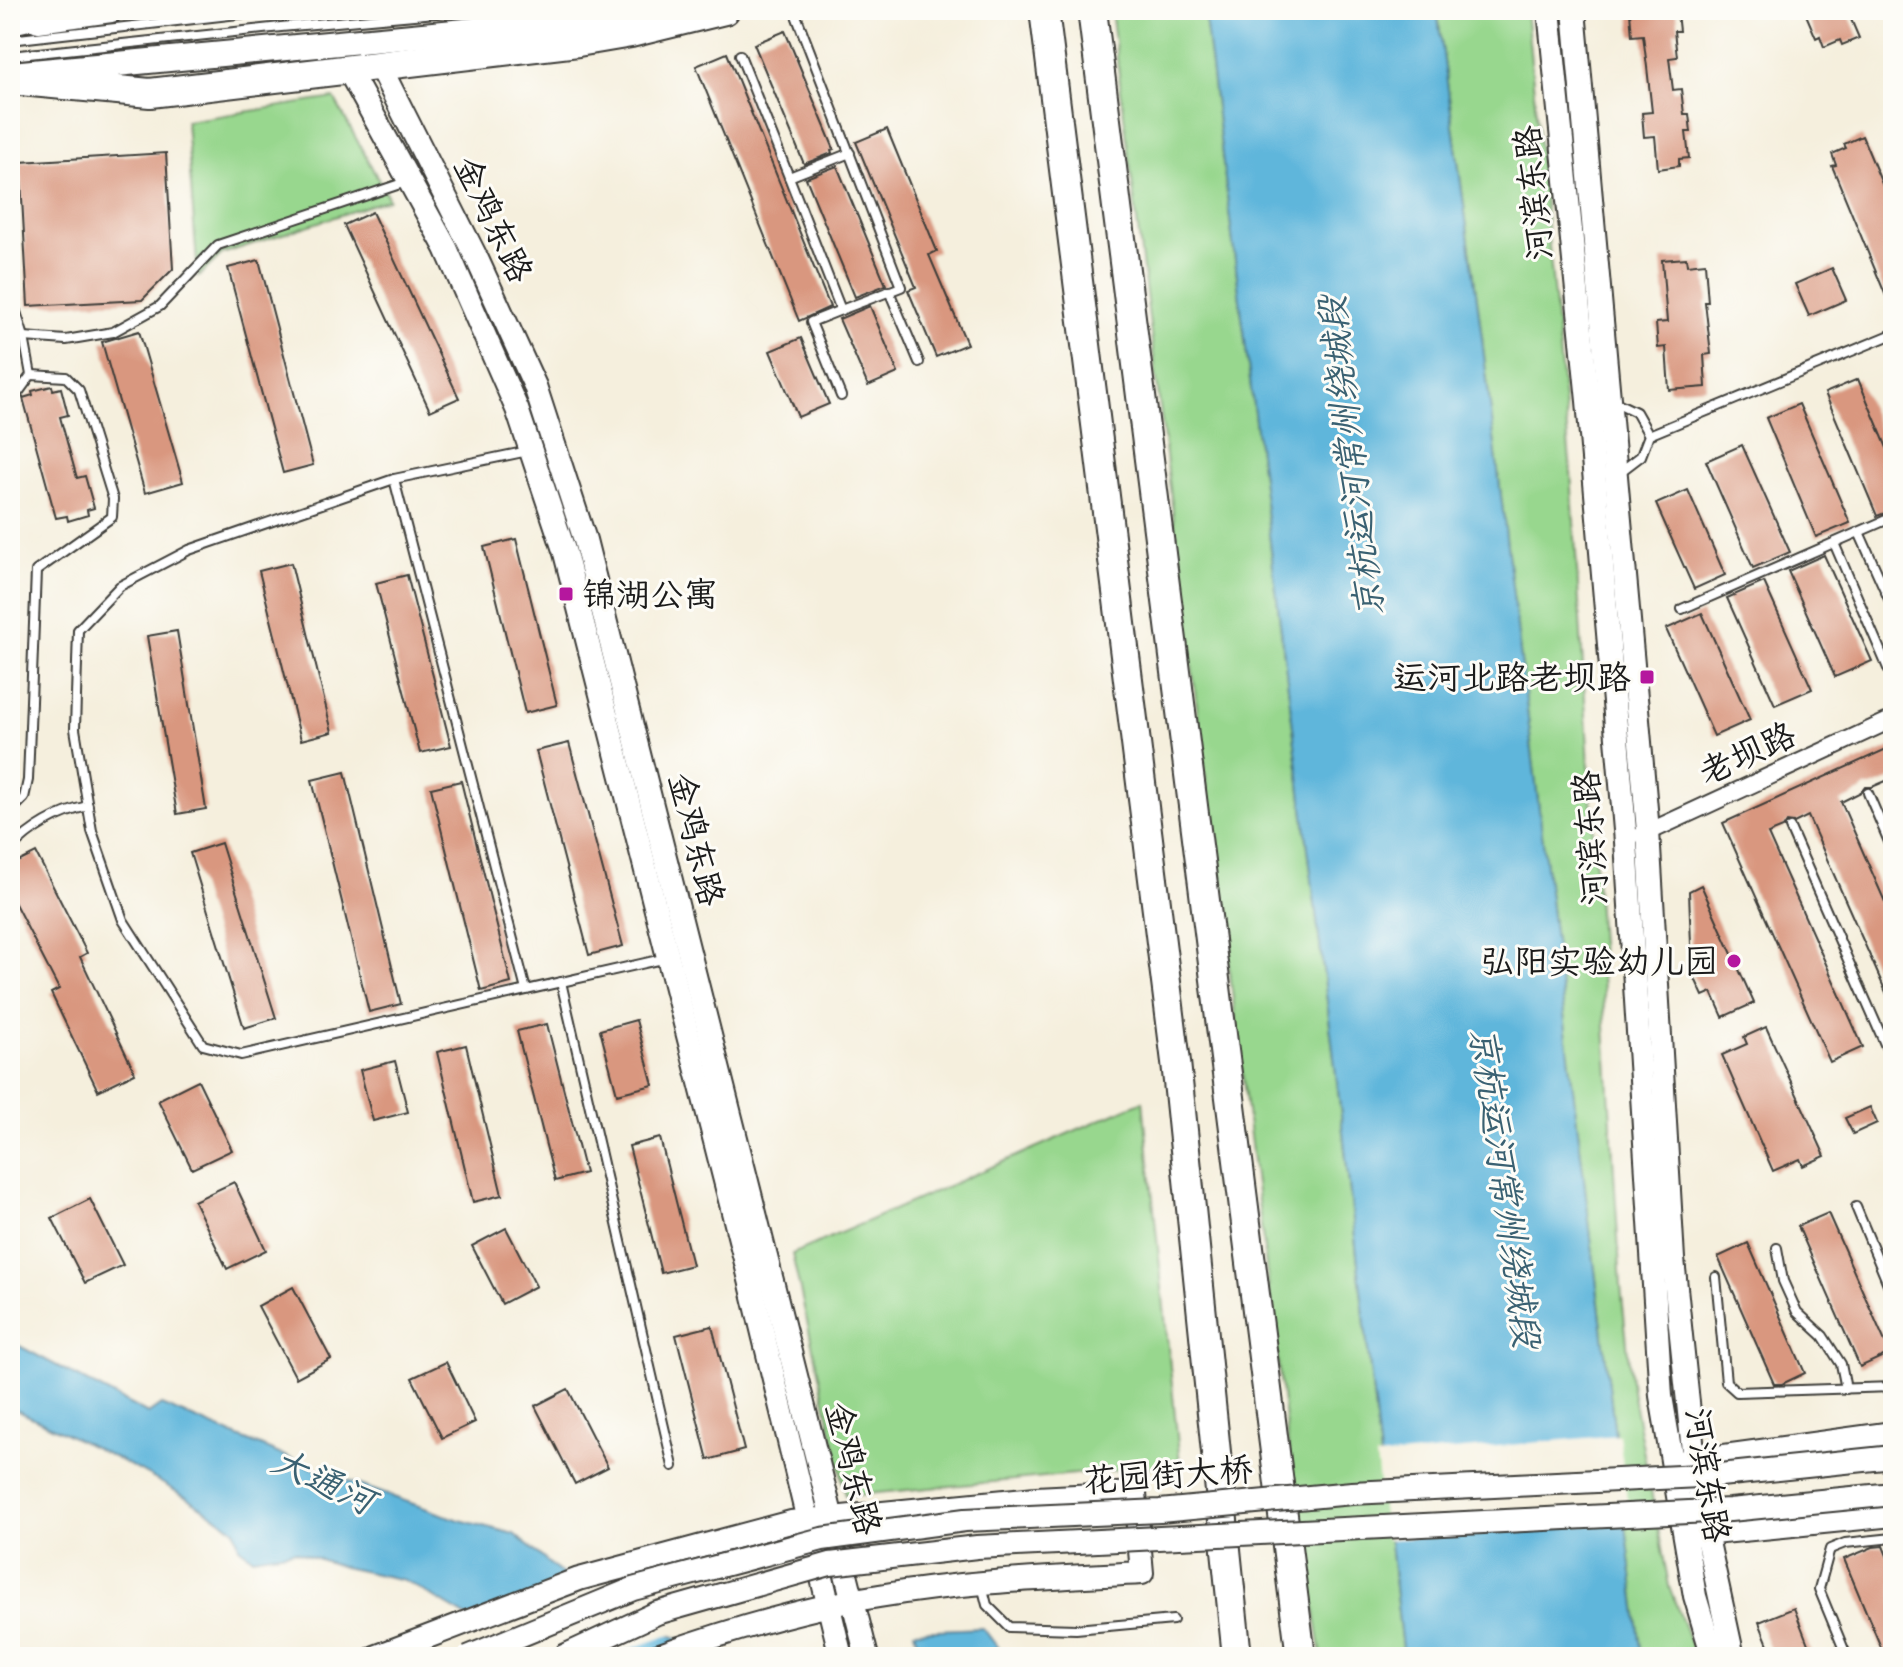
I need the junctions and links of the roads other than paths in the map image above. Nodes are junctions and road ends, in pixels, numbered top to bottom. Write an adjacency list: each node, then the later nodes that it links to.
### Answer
1 (56, 10): 12 (highway)
2 (111, 10): 12 (main road)
3 (274, 10): 13 (lane)
4 (469, 10): 15 (lane)
5 (725, 10): 11 (highway)
6 (794, 10): 19 (lane)
7 (1044, 10): 84 (highway)
8 (1092, 10): 85 (highway)
9 (1549, 10): 49 (main road, 河滨东路)
10 (1574, 10): 31 (main road, 河滨东路)
11 (628, 18): 16 (highway); 18 (main road)
12 (10, 22)
13 (10, 40)
14 (740, 55): 20 (lane)
15 (10, 56)
16 (380, 67): 17 (highway); 33 (main road, 金鸡东路)
17 (349, 71): 18 (highway); 21 (main road, 金鸡东路)
18 (10, 77)
19 (850, 153): 20 (lane); 22 (lane)
20 (789, 177): 24 (lane)
21 (409, 180): 26 (lane); 34 (main road, 金鸡东路)
22 (889, 291): 24 (lane); 27 (lane)
23 (10, 293): 26 (lane)
24 (841, 310): 29 (lane)
25 (1893, 334): 32 (lane)
26 (24, 337): 28 (lane)
27 (919, 362)
28 (31, 375): 30 (lane); 46 (lane)
29 (841, 396)
30 (10, 397)
31 (1610, 399): 32 (lane); 35 (main road, 河滨东路)
32 (1649, 435): 35 (lane)
33 (554, 446): 34 (lane); 52 (main road, 金鸡东路)
34 (531, 450): 36 (lane); 53 (main road, 金鸡东路)
35 (1617, 475): 48 (main road, 河滨东路)
36 (394, 479): 45 (lane); 55 (lane)
37 (1893, 517): 38 (lane)
38 (1859, 532): 39 (lane); 40 (lane)
39 (1834, 543): 41 (lane); 42 (lane)
40 (1893, 608)
41 (1682, 609)
42 (1893, 680)
43 (1893, 719): 48 (street, 老坝路)
44 (1868, 793): 51 (lane)
45 (88, 806): 50 (lane); 55 (lane)
46 (10, 812)
47 (1790, 828): 56 (lane)
48 (1648, 831): 49 (street, 老坝路); 65 (main road, 河滨东路)
49 (1626, 842): 66 (main road, 河滨东路)
50 (10, 850)
51 (1893, 851)
52 (691, 953): 53 (lane); 70 (main road, 金鸡东路)
53 (668, 958): 54 (lane); 71 (main road, 金鸡东路)
54 (561, 982): 55 (lane); 67 (lane)
55 (526, 990)
56 (1893, 1048)
57 (1856, 1207): 60 (lane)
58 (1777, 1248): 62 (lane)
59 (1716, 1277): 62 (lane)
60 (1893, 1296)
61 (1893, 1387): 62 (lane)
62 (1846, 1389)
63 (1893, 1433): 65 (main road)
64 (1893, 1457): 79 (main road, 花园街大桥, bridge)
65 (1694, 1460): 66 (main road); 72 (main road, 河滨东路)
66 (1671, 1463): 72 (main road, 河滨东路)
67 (673, 1466)
68 (1893, 1494): 80 (main road, 花园街大桥, bridge)
69 (1893, 1515): 72 (main road)
70 (831, 1517): 71 (main road); 74 (main road); 75 (main road, 金鸡东路)
71 (807, 1520): 76 (main road, 金鸡东路); 78 (main road)
72 (1694, 1534): 86 (main road, 河滨东路); 87 (main road, 河滨东路)
73 (1893, 1538): 88 (lane)
74 (981, 1583): 75 (main road); 77 (lane)
75 (853, 1601): 76 (main road); 83 (main road, 金鸡东路)
76 (828, 1606): 81 (main road); 82 (main road, 金鸡东路)
77 (1173, 1620)
78 (375, 1657)
79 (468, 1657)
80 (562, 1657)
81 (654, 1657)
82 (841, 1657)
83 (867, 1657)
84 (1237, 1657)
85 (1301, 1657)
86 (1713, 1657)
87 (1733, 1657)
88 (1847, 1657)

